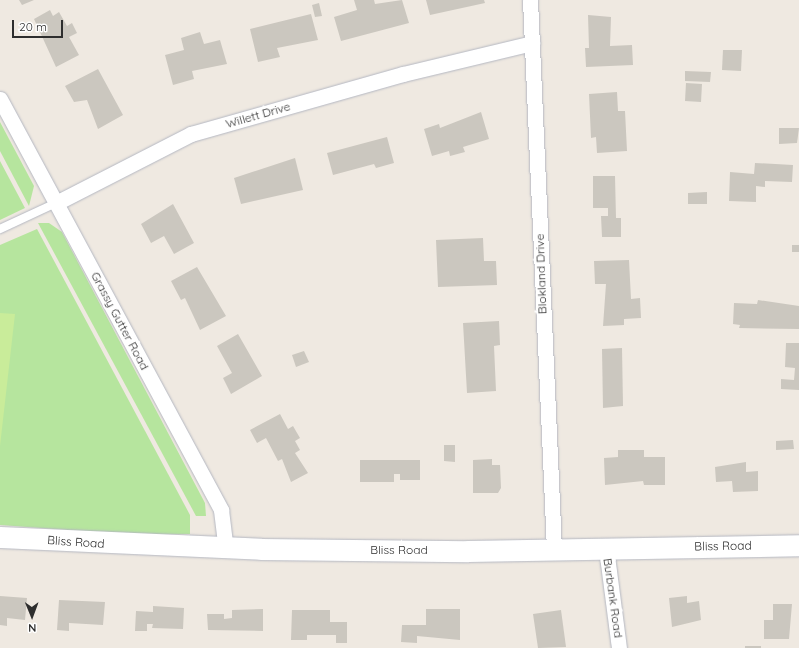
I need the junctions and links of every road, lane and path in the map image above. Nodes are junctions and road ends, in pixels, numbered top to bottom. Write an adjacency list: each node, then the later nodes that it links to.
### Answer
1 (530, 0): 2 (street, Blokland Drive)
2 (532, 43): 4 (street, Willett Drive); 10 (street, Blokland Drive)
3 (0, 99): 4 (street, Grassy Gutter Road)
4 (56, 203): 5 (lane, Willett Drive); 8 (street, Grassy Gutter Road)
5 (0, 230)
6 (0, 537): 8 (main road, Bliss Road)
7 (799, 545): 9 (main road, Bliss Road)
8 (226, 548): 10 (main road, Bliss Road)
9 (606, 548): 10 (main road, Bliss Road); 11 (street, Burbank Road)
10 (554, 549)
11 (619, 648)

